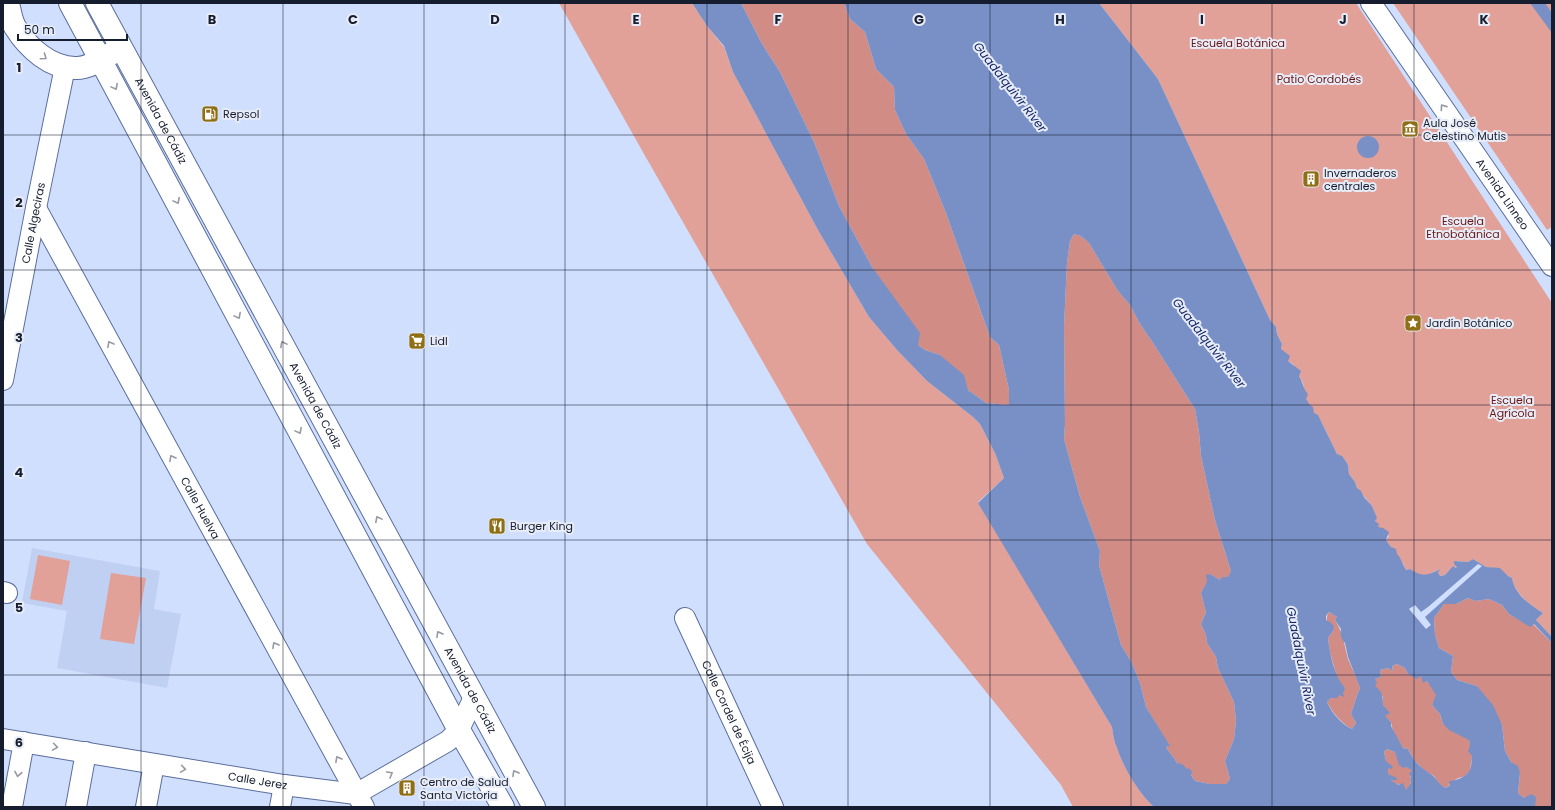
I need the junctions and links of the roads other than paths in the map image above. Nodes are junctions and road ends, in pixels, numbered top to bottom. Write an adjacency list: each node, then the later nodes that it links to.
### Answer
1 (8, 3): 5 (main road)
2 (70, 3): 7 (main road)
3 (1370, 3): 10 (street, Avenida Linneo, one-way to 3)
4 (97, 8): 6 (main road, Avenida de Cádiz)
5 (9, 29): 8 (main road, one-way to 8)
6 (122, 47): 7 (main road); 13 (main road, Avenida de Cádiz, one-way to 6)
7 (101, 59): 8 (main road); 14 (main road, one-way to 14)
8 (65, 67): 9 (street, Calle Algeciras)
9 (36, 208): 11 (street, Calle Algeciras); 20 (street, Calle Huelva, one-way to 9)
10 (1552, 266)
11 (3, 380)
12 (685, 618): 27 (street, Calle Cordel de Écija)
13 (474, 697): 14 (street); 26 (main road, Avenida de Cádiz, one-way to 13)
14 (459, 730): 20 (street, one-way to 14); 25 (main road)
15 (3, 739): 16 (street, Calle Jerez)
16 (24, 742): 17 (street, Calle Jerez, one-way to 17); 21 (street, one-way to 21)
17 (86, 752): 18 (street, Calle Jerez); 22 (street)
18 (154, 764): 19 (street, Calle Jerez, one-way to 19); 23 (street)
19 (284, 785): 20 (street, Calle Jerez); 24 (street)
20 (360, 800)
21 (12, 807)
22 (76, 807)
23 (146, 807)
24 (280, 807)
25 (503, 807)
26 (534, 807)
27 (773, 807)

